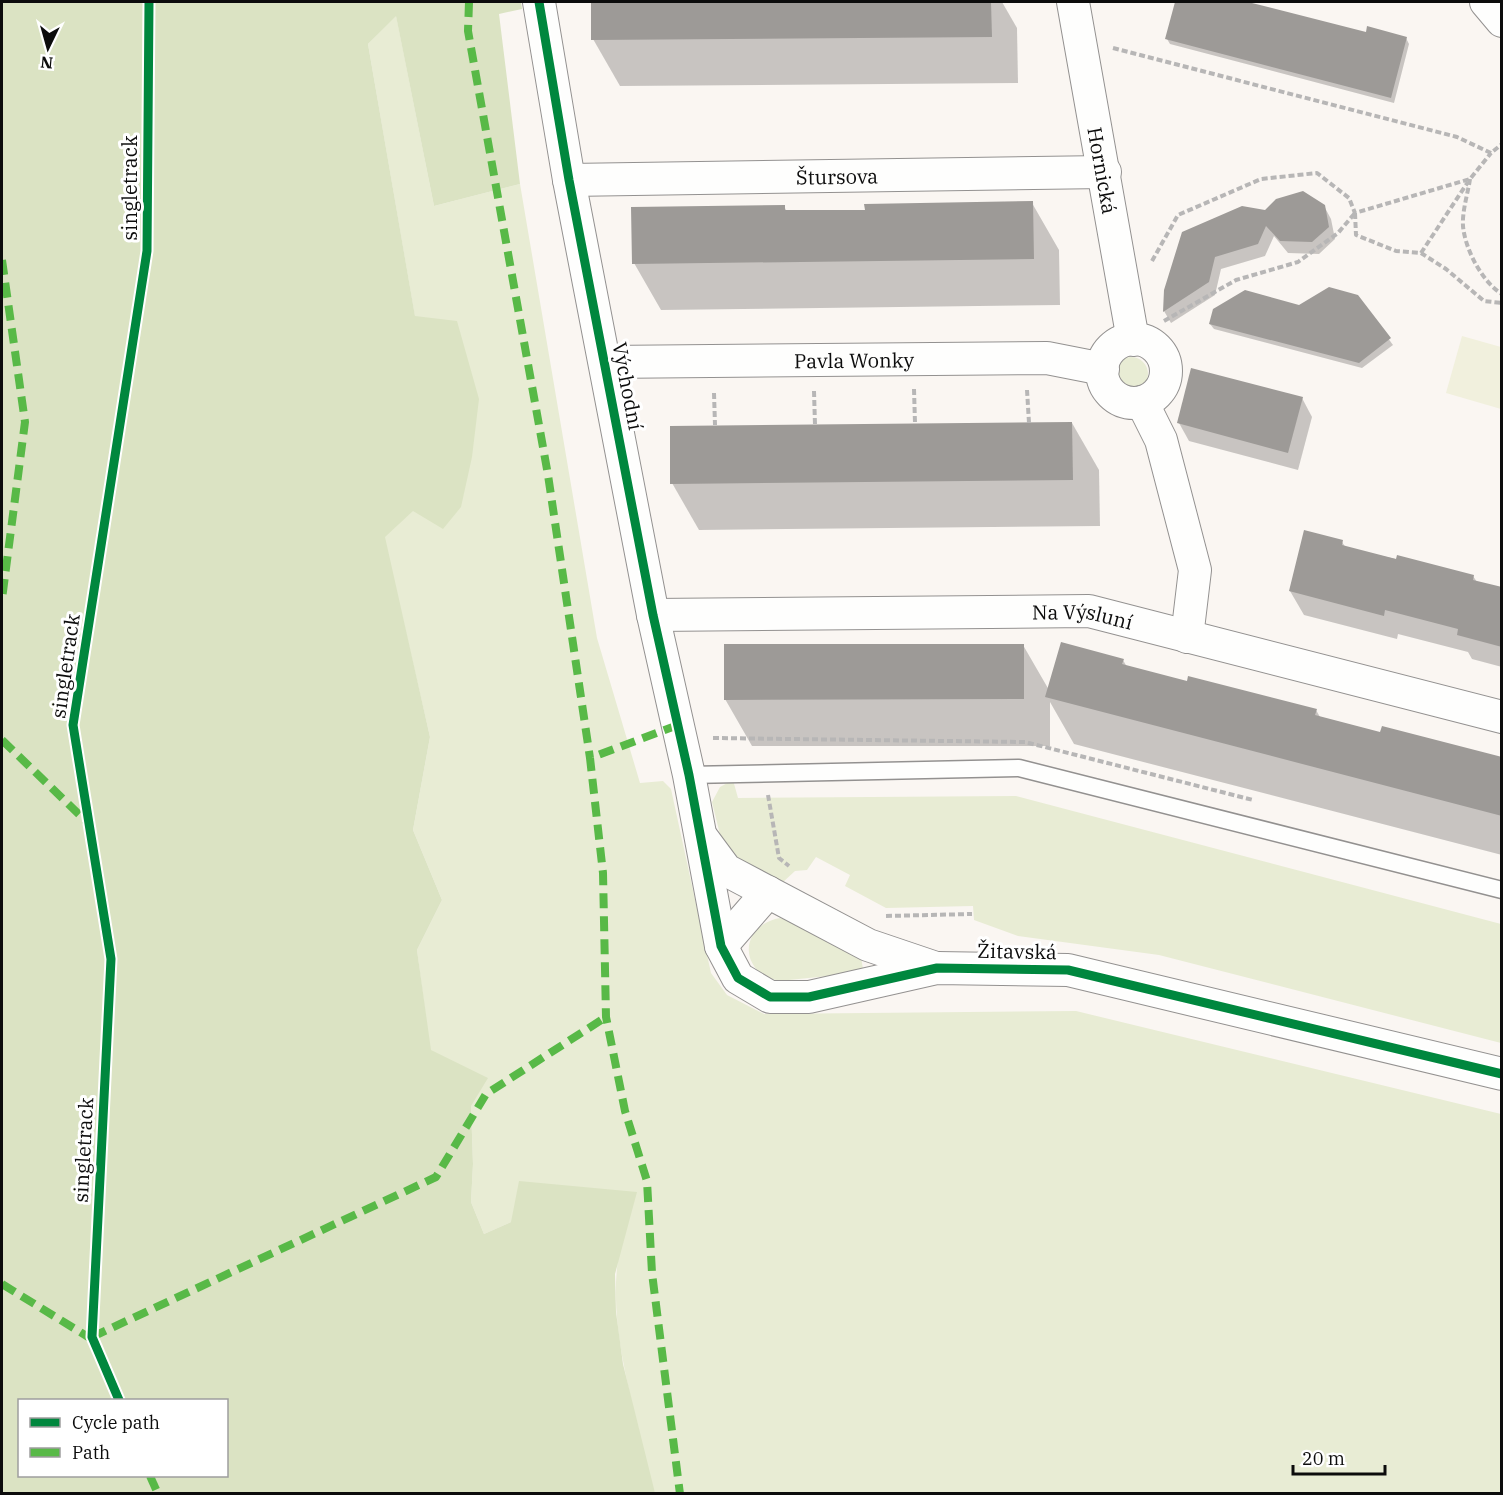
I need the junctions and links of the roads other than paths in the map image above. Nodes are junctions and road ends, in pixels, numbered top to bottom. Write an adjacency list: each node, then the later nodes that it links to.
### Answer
1 (539, 2): 6 (street, Východní)
2 (1073, 2): 5 (street, Hornická)
3 (1486, 2): 4 (street)
4 (1502, 21)
5 (1105, 172): 6 (street, Štursova); 7 (street, Hornická)
6 (568, 180): 8 (street, Východní)
7 (1133, 340): 9 (street); 10 (street)
8 (605, 362): 9 (street, Pavla Wonky); 11 (street, Východní)
9 (1103, 369): 10 (street)
10 (1142, 402): 12 (street)
11 (653, 615): 12 (street, Na Výsluní); 14 (street, Východní)
12 (1187, 637): 13 (street, Na Výsluní)
13 (1502, 717)
14 (689, 775): 15 (street, Žitavská); 16 (lane)
15 (700, 836): 17 (street, Žitavská); 18 (street, Žitavská)
16 (1502, 890)
17 (768, 892): 18 (street); 19 (street, Žitavská)
18 (721, 946): 19 (street, Žitavská)
19 (937, 968): 20 (street, Žitavská)
20 (1502, 1074)

